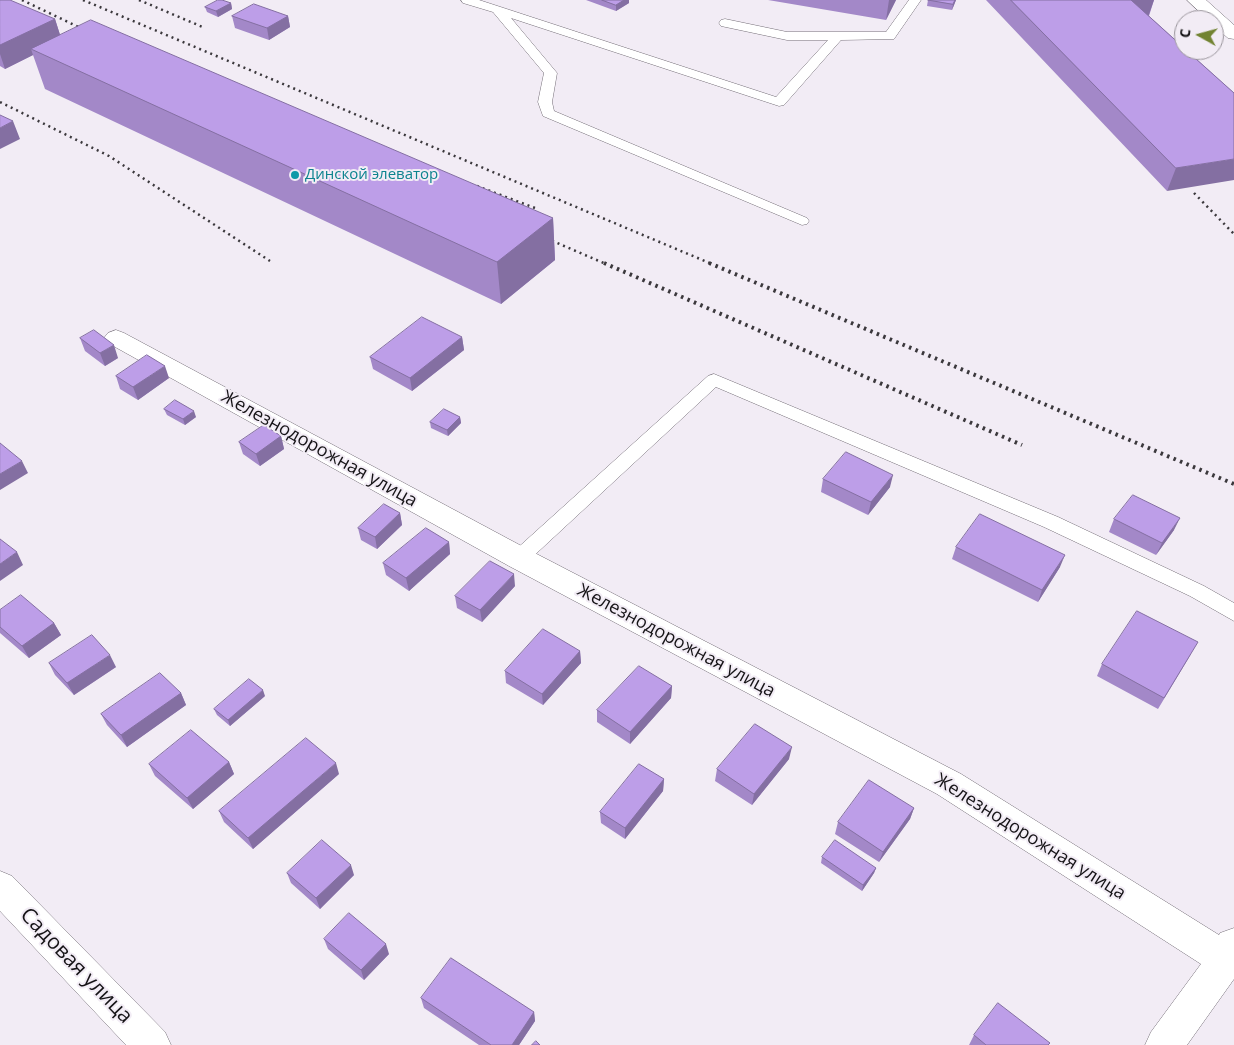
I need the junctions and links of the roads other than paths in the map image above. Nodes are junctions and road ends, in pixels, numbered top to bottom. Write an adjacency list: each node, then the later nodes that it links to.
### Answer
1 (915, 0): 7 (lane)
2 (1196, 0): 6 (street)
3 (472, 1): 4 (lane)
4 (497, 10): 7 (lane); 8 (lane)
5 (725, 23): 7 (lane)
6 (1234, 34)
7 (838, 36)
8 (802, 221)
9 (116, 338): 10 (street, Железнодорожная улица)
10 (519, 558): 11 (lane); 13 (street, Железнодорожная улица)
11 (1234, 613)
12 (0, 887): 14 (street, Садовая улица)
13 (1230, 952): 15 (street)
14 (152, 1045)
15 (1164, 1045)

